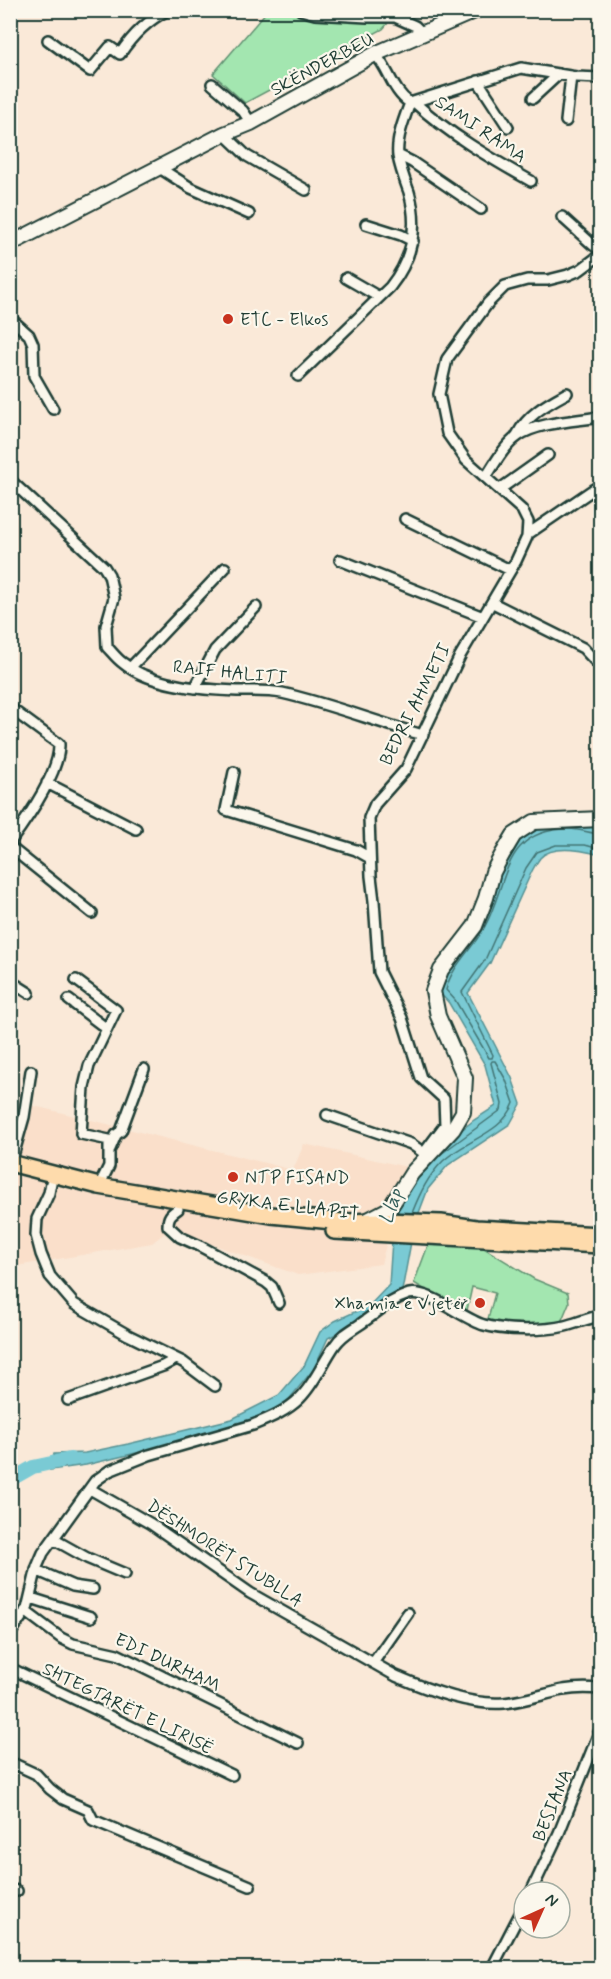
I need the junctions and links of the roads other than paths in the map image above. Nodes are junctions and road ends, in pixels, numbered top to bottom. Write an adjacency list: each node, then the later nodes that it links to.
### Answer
1 (302, 10): 4 (street)
2 (477, 10): 4 (main road, SKËNDERBEU)
3 (165, 11): 5 (street)
4 (423, 34): 6 (main road, SKËNDERBEU)
5 (48, 40)
6 (375, 54): 13 (street, SAMI RAMA); 15 (main road, SKËNDERBEU)
7 (559, 74): 8 (street); 10 (street); 12 (street)
8 (571, 76): 9 (street); 14 (street)
9 (600, 78)
10 (478, 81): 13 (street); 16 (street)
11 (212, 84): 15 (street)
12 (533, 98)
13 (412, 102): 18 (street); 20 (street, SAMI RAMA)
14 (566, 121)
15 (251, 123): 17 (main road, SKËNDERBEU)
16 (508, 127)
17 (224, 134): 19 (main road, SKËNDERBEU); 21 (street)
18 (398, 155): 22 (street); 26 (street)
19 (158, 167): 23 (street); 27 (main road, SKËNDERBEU)
20 (531, 181)
21 (306, 190)
22 (481, 209)
23 (249, 214)
24 (562, 217): 28 (street)
25 (366, 224): 26 (street)
26 (414, 241): 31 (street)
27 (10, 244)
28 (600, 249)
29 (600, 255): 39 (street)
30 (346, 278): 31 (street)
31 (379, 297): 33 (street)
32 (10, 318): 35 (street)
33 (298, 376)
34 (567, 393): 37 (street)
35 (53, 409)
36 (600, 417): 37 (street)
37 (516, 438): 39 (street)
38 (548, 454): 41 (street)
39 (486, 477): 41 (street)
40 (10, 480): 52 (street, RAIF HALITI)
41 (500, 489): 44 (street)
42 (594, 489): 44 (street)
43 (405, 519): 47 (street)
44 (528, 534): 47 (street, BEDRI AHMETI)
45 (340, 560): 50 (street)
46 (225, 568): 52 (street)
47 (510, 570): 48 (street, BEDRI AHMETI)
48 (493, 603): 50 (street, BEDRI AHMETI); 51 (street)
49 (256, 607): 53 (street)
50 (483, 617): 55 (street, BEDRI AHMETI)
51 (598, 664)
52 (130, 668): 53 (street, RAIF HALITI)
53 (195, 688): 55 (street, RAIF HALITI)
54 (10, 708): 57 (street)
55 (423, 735): 62 (street, BEDRI AHMETI)
56 (234, 772): 62 (street)
57 (47, 783): 59 (street); 60 (street)
58 (600, 819): 78 (main road)
59 (136, 829)
60 (10, 842)
61 (10, 847): 63 (street)
62 (369, 858): 71 (street, BEDRI AHMETI)
63 (92, 913)
64 (76, 980): 68 (street)
65 (10, 981): 66 (street)
66 (29, 993)
67 (69, 1000): 68 (street)
68 (107, 1029): 72 (street)
69 (144, 1069): 72 (street)
70 (32, 1071): 73 (street)
71 (327, 1115)
72 (109, 1155): 75 (street)
73 (11, 1166): 74 (main road, GRYKA E LLAPIT); 75 (main road, GRYKA E LLAPIT)
74 (51, 1184): 76 (main road, GRYKA E LLAPIT); 84 (street)
75 (99, 1186): 76 (main road, GRYKA E LLAPIT)
76 (139, 1198): 77 (main road, GRYKA E LLAPIT)
77 (178, 1206): 78 (main road, GRYKA E LLAPIT); 78 (main road, GRYKA E LLAPIT); 82 (street)
78 (376, 1223): 79 (main road, GRYKA E LLAPIT)
79 (441, 1230): 80 (main road, GRYKA E LLAPIT); 81 (main road, GRYKA E LLAPIT)
80 (600, 1234)
81 (600, 1245)
82 (279, 1303)
83 (600, 1316): 87 (street)
84 (176, 1359): 85 (street); 86 (street)
85 (215, 1386)
86 (68, 1400)
87 (90, 1490): 88 (street); 97 (street, DËSHMORËT STUBLLA)
88 (53, 1539): 89 (street); 90 (street)
89 (36, 1570): 91 (street); 92 (street)
90 (125, 1574)
91 (93, 1589)
92 (31, 1598): 93 (street); 95 (street)
93 (25, 1611): 96 (street); 101 (street, EDI DURHAM)
94 (408, 1613): 97 (street)
95 (91, 1617)
96 (10, 1634)
97 (373, 1663): 99 (street, DËSHMORËT STUBLLA)
98 (10, 1668): 103 (street, SHTEGTARËT E LIRISË)
99 (600, 1689)
100 (600, 1730): 104 (street, BESIANA)
101 (298, 1743)
102 (10, 1762): 105 (street)
103 (232, 1775)
104 (537, 1880)
105 (250, 1886)
106 (512, 1929): 107 (street)
107 (492, 1968)

